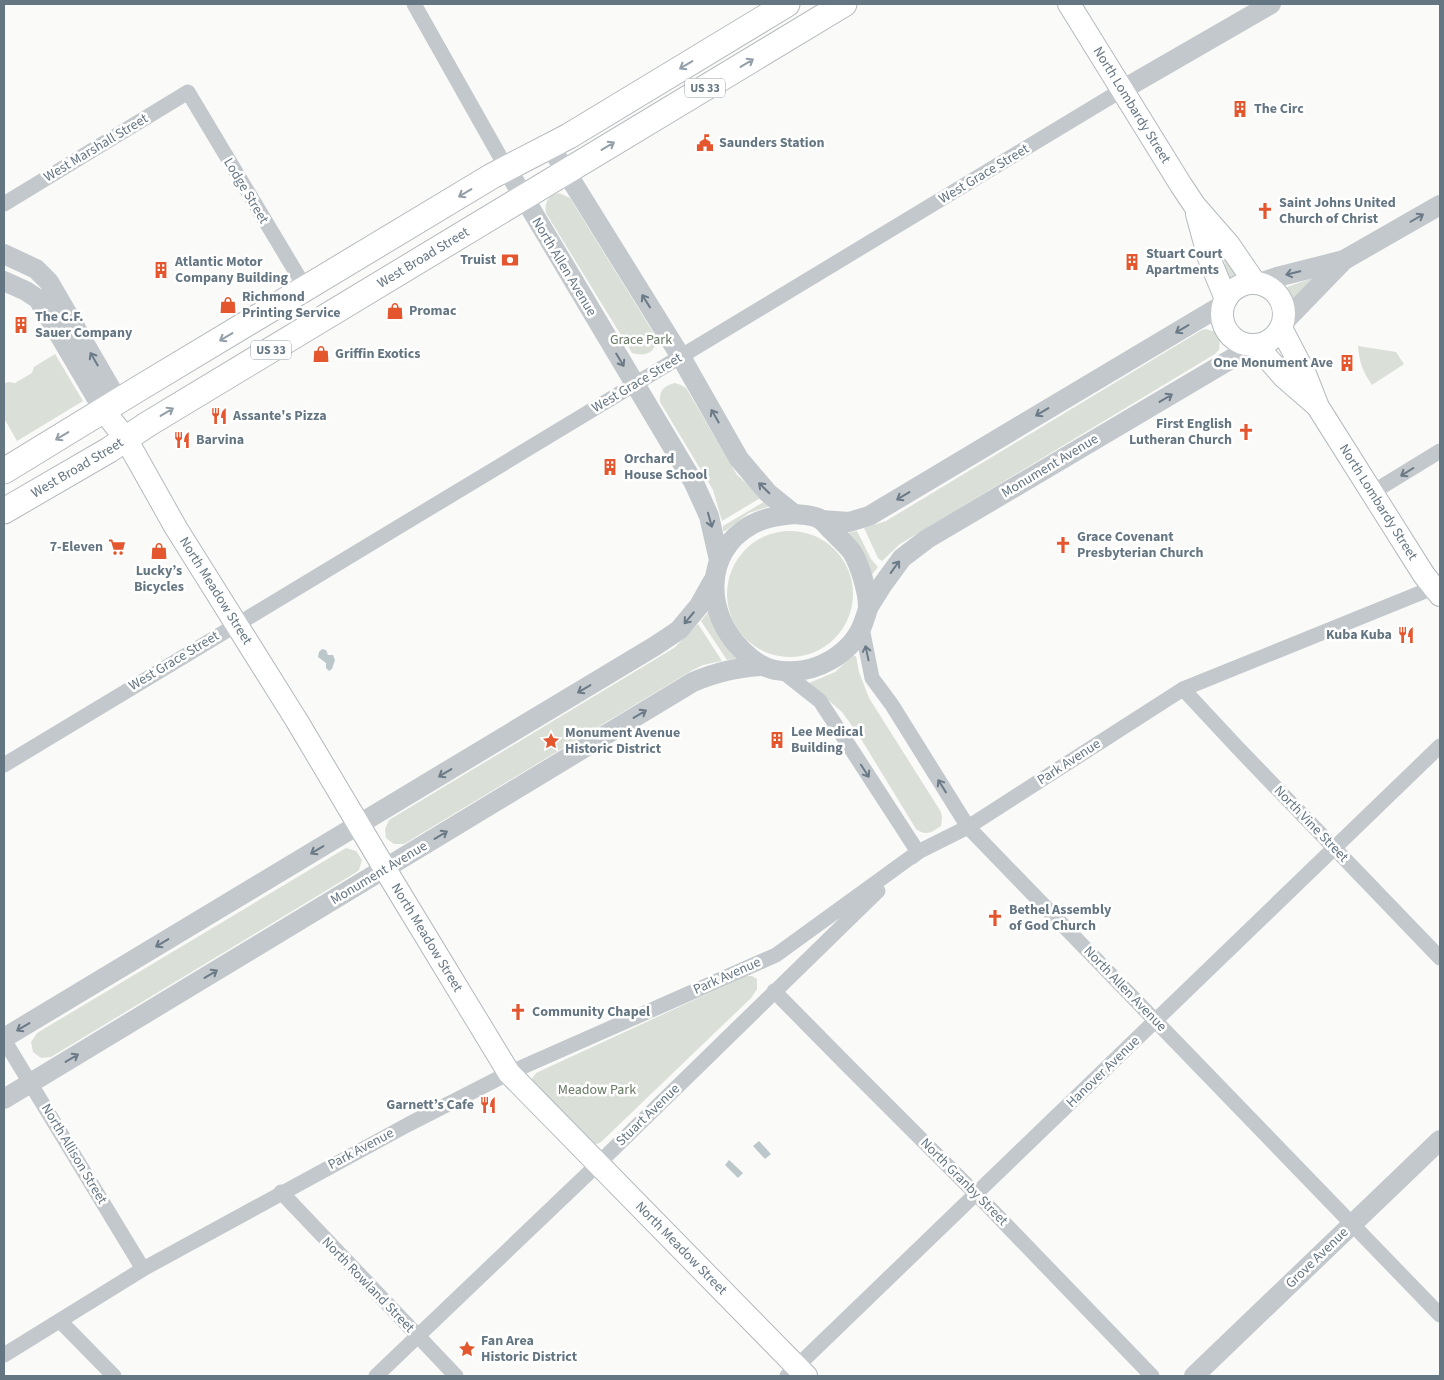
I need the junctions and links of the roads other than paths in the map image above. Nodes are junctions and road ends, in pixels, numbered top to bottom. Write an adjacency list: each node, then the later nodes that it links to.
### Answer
1 (414, 4): 9 (street, North Allen Avenue)
2 (787, 4): 8 (main road, US 33, one-way to 8)
3 (844, 4): 10 (main road, West Broad Street / US 33, one-way to 3)
4 (1069, 4): 6 (main road, North Lombardy Street)
5 (1271, 4): 6 (street, West Grace Street)
6 (1122, 90): 14 (main road, North Lombardy Street); 23 (street, West Grace Street)
7 (188, 92): 12 (street, West Marshall Street); 19 (street, Lodge Street)
8 (550, 146): 9 (main road, US 33); 10 (street)
9 (507, 169): 11 (street, North Allen Avenue); 19 (main road, US 33, one-way to 19)
10 (566, 172): 11 (main road, West Broad Street / US 33); 23 (street, one-way to 10)
11 (523, 198): 24 (street, North Allen Avenue, one-way to 24); 27 (main road, West Broad Street / US 33, one-way to 11)
12 (4, 204)
13 (1440, 205): 16 (street, one-way to 13)
14 (1195, 206): 18 (main road, North Lombardy Street); 20 (main road, North Lombardy Street)
15 (4, 254): 25 (street, North Meadow Street, one-way to 15)
16 (1344, 260): 18 (street, one-way to 18); 21 (street)
17 (4, 281): 25 (street, North Meadow Street)
18 (1257, 283): 20 (main road); 21 (main road)
19 (306, 289): 25 (main road, US 33, one-way to 25)
20 (1225, 301): 22 (main road); 33 (street, one-way to 33)
21 (1282, 325): 22 (main road); 26 (main road, North Lombardy Street)
22 (1254, 345): 26 (main road, North Lombardy Street); 37 (street, Monument Avenue, one-way to 22)
23 (681, 358): 24 (street, West Grace Street); 32 (street, one-way to 23)
24 (635, 384): 34 (street, North Allen Avenue, one-way to 34); 38 (street, West Grace Street)
25 (111, 406): 27 (main road, North Meadow Street); 29 (main road, US 33, one-way to 29)
26 (1318, 407): 30 (main road, North Lombardy Street)
27 (126, 439): 31 (main road, West Broad Street / US 33); 38 (main road, North Meadow Street)
28 (1440, 451): 30 (street, one-way to 30)
29 (4, 471)
30 (1373, 492): 36 (main road, North Lombardy Street)
31 (4, 511)
32 (794, 514): 33 (street); 34 (street)
33 (821, 520): 37 (street)
34 (719, 560): 35 (street)
35 (713, 582): 40 (street); 45 (street, one-way to 45)
36 (1438, 589): 42 (street, Park Avenue)
37 (868, 608): 39 (street)
38 (236, 624): 44 (street, West Grace Street); 45 (main road, North Meadow Street)
39 (862, 628): 41 (street); 46 (street, North Allen Avenue, one-way to 39)
40 (760, 666): 41 (street); 49 (street, Monument Avenue, one-way to 40)
41 (782, 671): 48 (street, one-way to 48)
42 (1183, 688): 46 (street, Park Avenue); 47 (street, North Vine Street)
43 (1440, 746): 47 (street, Hanover Avenue)
44 (4, 765)
45 (358, 825): 49 (main road, North Meadow Street); 53 (street, one-way to 53)
46 (968, 827): 48 (street, Park Avenue); 52 (street, North Allen Avenue)
47 (1334, 848): 50 (street, North Vine Street); 52 (street, Hanover Avenue)
48 (918, 852): 51 (street, Stuart Avenue); 54 (street, Park Avenue)
49 (385, 869): 54 (main road, North Meadow Street); 55 (street, Monument Avenue, one-way to 49)
50 (1440, 958)
51 (774, 991): 58 (street, Stuart Avenue); 60 (street, North Granby Street)
52 (1156, 1021): 60 (street, Hanover Avenue); 61 (street, North Allen Avenue)
53 (4, 1039): 55 (street, North Allison Street)
54 (510, 1073): 58 (main road, North Meadow Street); 59 (street, Park Avenue)
55 (30, 1083): 56 (street, Monument Avenue); 62 (street, North Allison Street)
56 (4, 1099)
57 (1440, 1140): 61 (street, Grove Avenue)
58 (598, 1164): 65 (street, Stuart Avenue); 67 (main road, North Meadow Street)
59 (281, 1192): 62 (street, Park Avenue); 65 (street, North Rowland Street)
60 (977, 1194): 67 (street, Hanover Avenue); 71 (street, North Granby Street)
61 (1352, 1224): 63 (street, North Allen Avenue); 72 (street, Grove Avenue)
62 (144, 1268): 64 (street, Park Avenue)
63 (1440, 1315)
64 (60, 1321): 66 (street, Park Avenue); 68 (street)
65 (417, 1336): 69 (street, Stuart Avenue); 70 (street, North Rowland Street)
66 (4, 1355)
67 (796, 1373)
68 (114, 1376)
69 (376, 1376)
70 (456, 1376)
71 (1152, 1376)
72 (1194, 1376)

